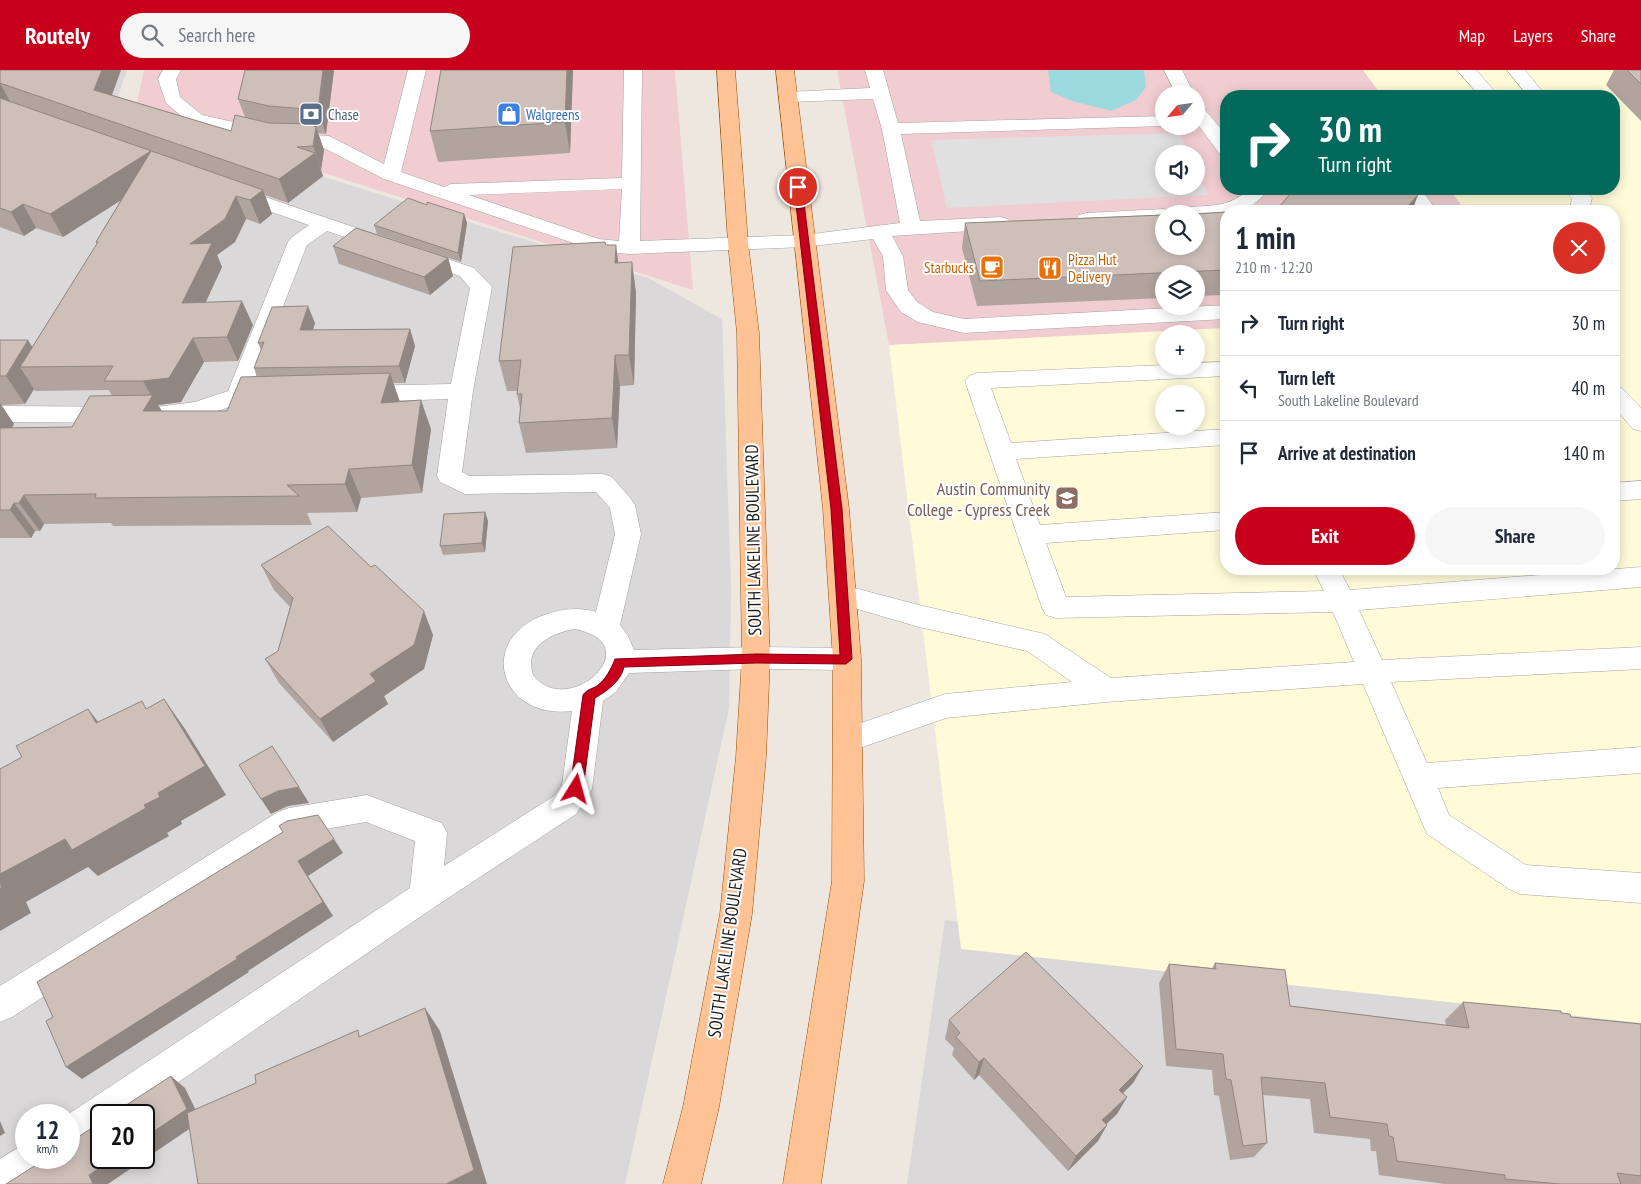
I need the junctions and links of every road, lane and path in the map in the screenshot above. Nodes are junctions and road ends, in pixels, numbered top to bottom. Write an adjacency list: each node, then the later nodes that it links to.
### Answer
1 (172, 70): 21 (lane)
2 (417, 70): 21 (lane)
3 (633, 70): 22 (lane)
4 (726, 70): 36 (main road, SOUTH LAKELINE BOULEVARD)
5 (785, 70): 14 (main road)
6 (874, 70): 13 (lane)
7 (1173, 70): 10 (lane)
8 (1466, 70): 11 (lane)
9 (1516, 70): 12 (lane)
10 (1181, 85)
11 (1484, 90)
12 (1532, 90)
13 (880, 93): 14 (lane); 19 (lane)
14 (788, 97): 35 (main road)
15 (1205, 117): 16 (lane)
16 (1220, 119)
17 (1155, 121): 19 (lane)
18 (1205, 123): 20 (lane)
19 (892, 129): 33 (lane)
20 (1220, 139)
21 (391, 175): 24 (lane)
22 (632, 183): 24 (lane); 37 (lane)
23 (214, 185): 32 (lane)
24 (437, 190): 37 (lane)
25 (1254, 195): 26 (lane)
26 (1242, 205)
27 (1220, 211): 28 (lane)
28 (1205, 213)
29 (1155, 215): 30 (lane)
30 (1066, 220)
31 (1018, 222): 33 (lane)
32 (324, 224): 40 (lane); 43 (lane)
33 (911, 228): 34 (lane)
34 (879, 232): 35 (lane); 38 (lane)
35 (804, 242): 36 (lane); 53 (main road)
36 (738, 243): 37 (lane); 56 (main road, SOUTH LAKELINE BOULEVARD)
37 (629, 248)
38 (1220, 312)
39 (1220, 368): 46 (lane)
40 (461, 391): 41 (lane); 55 (lane)
41 (335, 394)
42 (1620, 402): 44 (lane)
43 (0, 414)
44 (1628, 415)
45 (1220, 437): 46 (lane)
46 (1001, 452): 50 (lane)
47 (1641, 490): 48 (lane)
48 (1620, 492)
49 (1220, 521): 50 (lane)
50 (1031, 535): 54 (lane)
51 (1329, 575): 54 (lane)
52 (1641, 577): 54 (lane)
53 (843, 595): 58 (main road); 61 (lane)
54 (1342, 601): 60 (lane)
55 (606, 627): 59 (lane); 62 (lane)
56 (756, 658): 58 (lane); 59 (lane); 72 (main road, SOUTH LAKELINE BOULEVARD)
57 (1641, 658): 60 (lane)
58 (846, 659): 63 (main road)
59 (620, 662): 62 (lane)
60 (1373, 672): 61 (lane); 65 (lane)
61 (1106, 690): 63 (lane)
62 (589, 695): 67 (lane)
63 (848, 740): 73 (main road)
64 (1641, 760): 65 (lane)
65 (1417, 777): 66 (lane)
66 (1641, 888)
67 (425, 896): 68 (lane); 69 (lane)
68 (0, 1005)
69 (80, 1128)
70 (19, 1169): 71 (lane)
71 (0, 1181)
72 (682, 1184)
73 (802, 1184)

